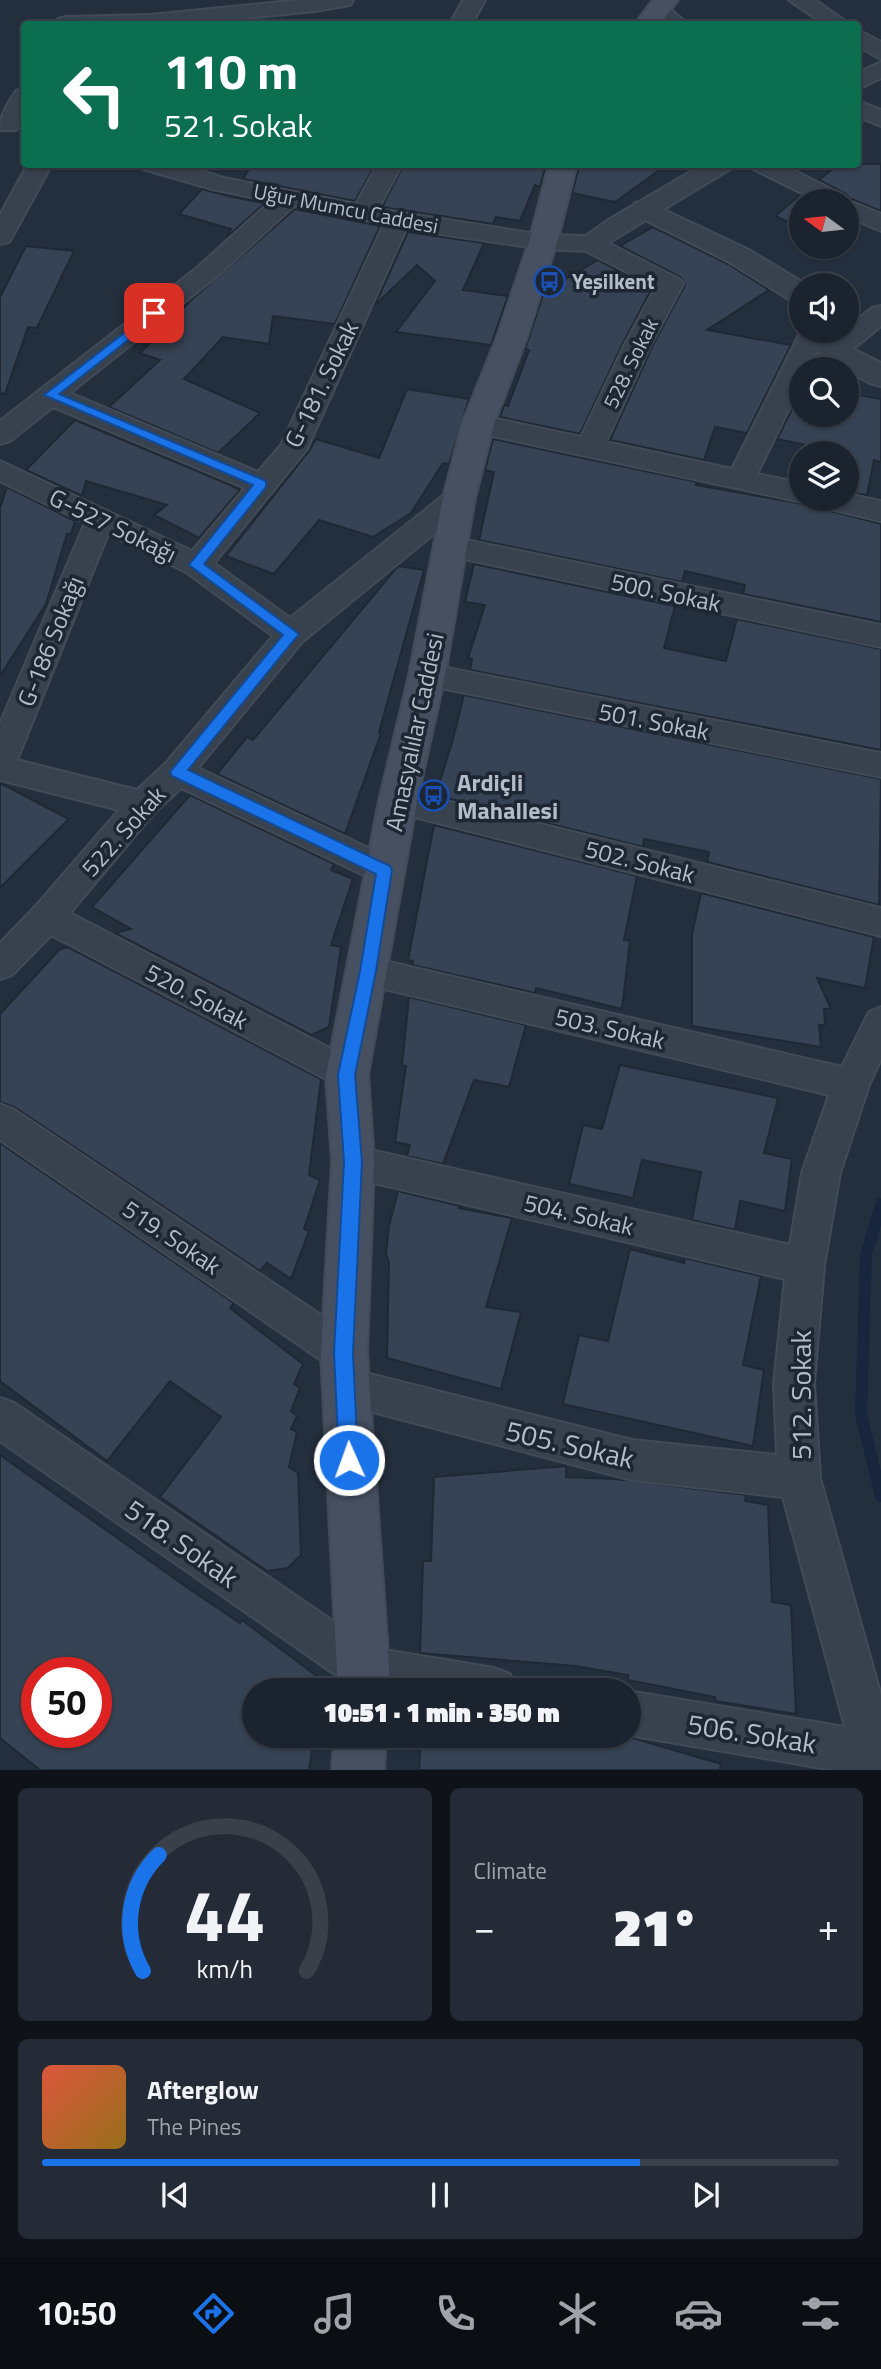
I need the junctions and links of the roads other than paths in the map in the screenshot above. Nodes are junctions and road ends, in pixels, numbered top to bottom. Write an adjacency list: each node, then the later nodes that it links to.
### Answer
1 (79, 0): 6 (street)
2 (342, 0): 5 (street)
3 (474, 0): 8 (street)
4 (800, 0): 9 (street)
5 (310, 15): 7 (street)
6 (68, 21)
7 (190, 21)
8 (463, 21)
9 (833, 21)
10 (861, 39): 11 (street)
11 (881, 52)
12 (881, 69): 13 (street)
13 (861, 80)
14 (21, 103): 17 (street)
15 (861, 109): 16 (street)
16 (881, 119)
17 (11, 126)
18 (38, 168): 32 (street)
19 (181, 168): 24 (street, Uğur Mumcu Caddesi)
20 (388, 168): 28 (street)
21 (563, 168): 33 (main road, Amasyalılar Caddesi)
22 (715, 168): 27 (street)
23 (769, 168): 25 (street)
24 (225, 174): 26 (street, Uğur Mumcu Caddesi)
25 (811, 189)
26 (290, 197): 28 (street, Uğur Mumcu Caddesi); 41 (street)
27 (645, 209): 34 (street); 35 (street)
28 (364, 213): 30 (street, Uğur Mumcu Caddesi)
29 (859, 213): 31 (street)
30 (398, 220): 33 (street, Uğur Mumcu Caddesi); 47 (street, G-181. Sokak)
31 (881, 224)
32 (0, 237)
33 (543, 242): 34 (street, Uğur Mumcu Caddesi); 42 (main road, Amasyalılar Caddesi)
34 (590, 244): 44 (street, 528. Sokak)
35 (789, 287)
36 (881, 314): 37 (street)
37 (859, 323)
38 (819, 343): 46 (street)
39 (831, 343): 40 (street)
40 (881, 376)
41 (50, 395): 43 (street); 47 (street)
42 (478, 424): 44 (street); 49 (main road, Amasyalılar Caddesi)
43 (0, 435)
44 (590, 447): 46 (street)
45 (0, 470): 52 (street, G-527 Sokağı)
46 (741, 479): 48 (street)
47 (261, 484): 54 (street, G-181. Sokak)
48 (789, 490)
49 (459, 498): 53 (main road, Amasyalılar Caddesi); 55 (street, 522. Sokak)
50 (859, 506): 51 (street)
51 (881, 511)
52 (100, 520): 54 (street, G-527 Sokağı); 58 (street, G-186 Sokağı)
53 (452, 547): 56 (street, 500. Sokak); 57 (main road, Amasyalılar Caddesi)
54 (196, 565): 55 (street, G-527 Sokağı)
55 (291, 634): 61 (street, 522. Sokak)
56 (881, 636)
57 (427, 676): 59 (street, 501. Sokak); 62 (main road, Amasyalılar Caddesi)
58 (0, 762)
59 (881, 765)
60 (0, 768): 63 (street)
61 (177, 772): 63 (street, 522. Sokak); 64 (street)
62 (398, 801): 64 (main road, Amasyalılar Caddesi); 66 (street, 502. Sokak)
63 (143, 804): 65 (street, 522. Sokak)
64 (384, 870): 68 (main road, Amasyalılar Caddesi)
65 (47, 917): 67 (street, 522. Sokak); 70 (street, 520. Sokak)
66 (881, 922)
67 (0, 965)
68 (368, 971): 70 (main road, Amasyalılar Caddesi); 71 (street, 503. Sokak)
69 (881, 1022): 71 (street, 512. Sokak)
70 (347, 1075): 73 (main road, Amasyalılar Caddesi)
71 (851, 1085): 74 (street, 512. Sokak)
72 (0, 1121): 75 (street, 519. Sokak)
73 (353, 1162): 74 (street, 504. Sokak); 75 (main road, Amasyalılar Caddesi)
74 (805, 1266): 77 (street, 512. Sokak)
75 (345, 1370): 77 (street, 505. Sokak); 79 (main road, Amasyalılar Caddesi)
76 (0, 1417): 78 (street, 518. Sokak)
77 (799, 1478): 82 (street, 512. Sokak)
78 (360, 1678)
79 (363, 1678)
80 (641, 1716): 82 (street, 506. Sokak)
81 (359, 1748): 83 (main road)
82 (876, 1762)
83 (358, 1770)

